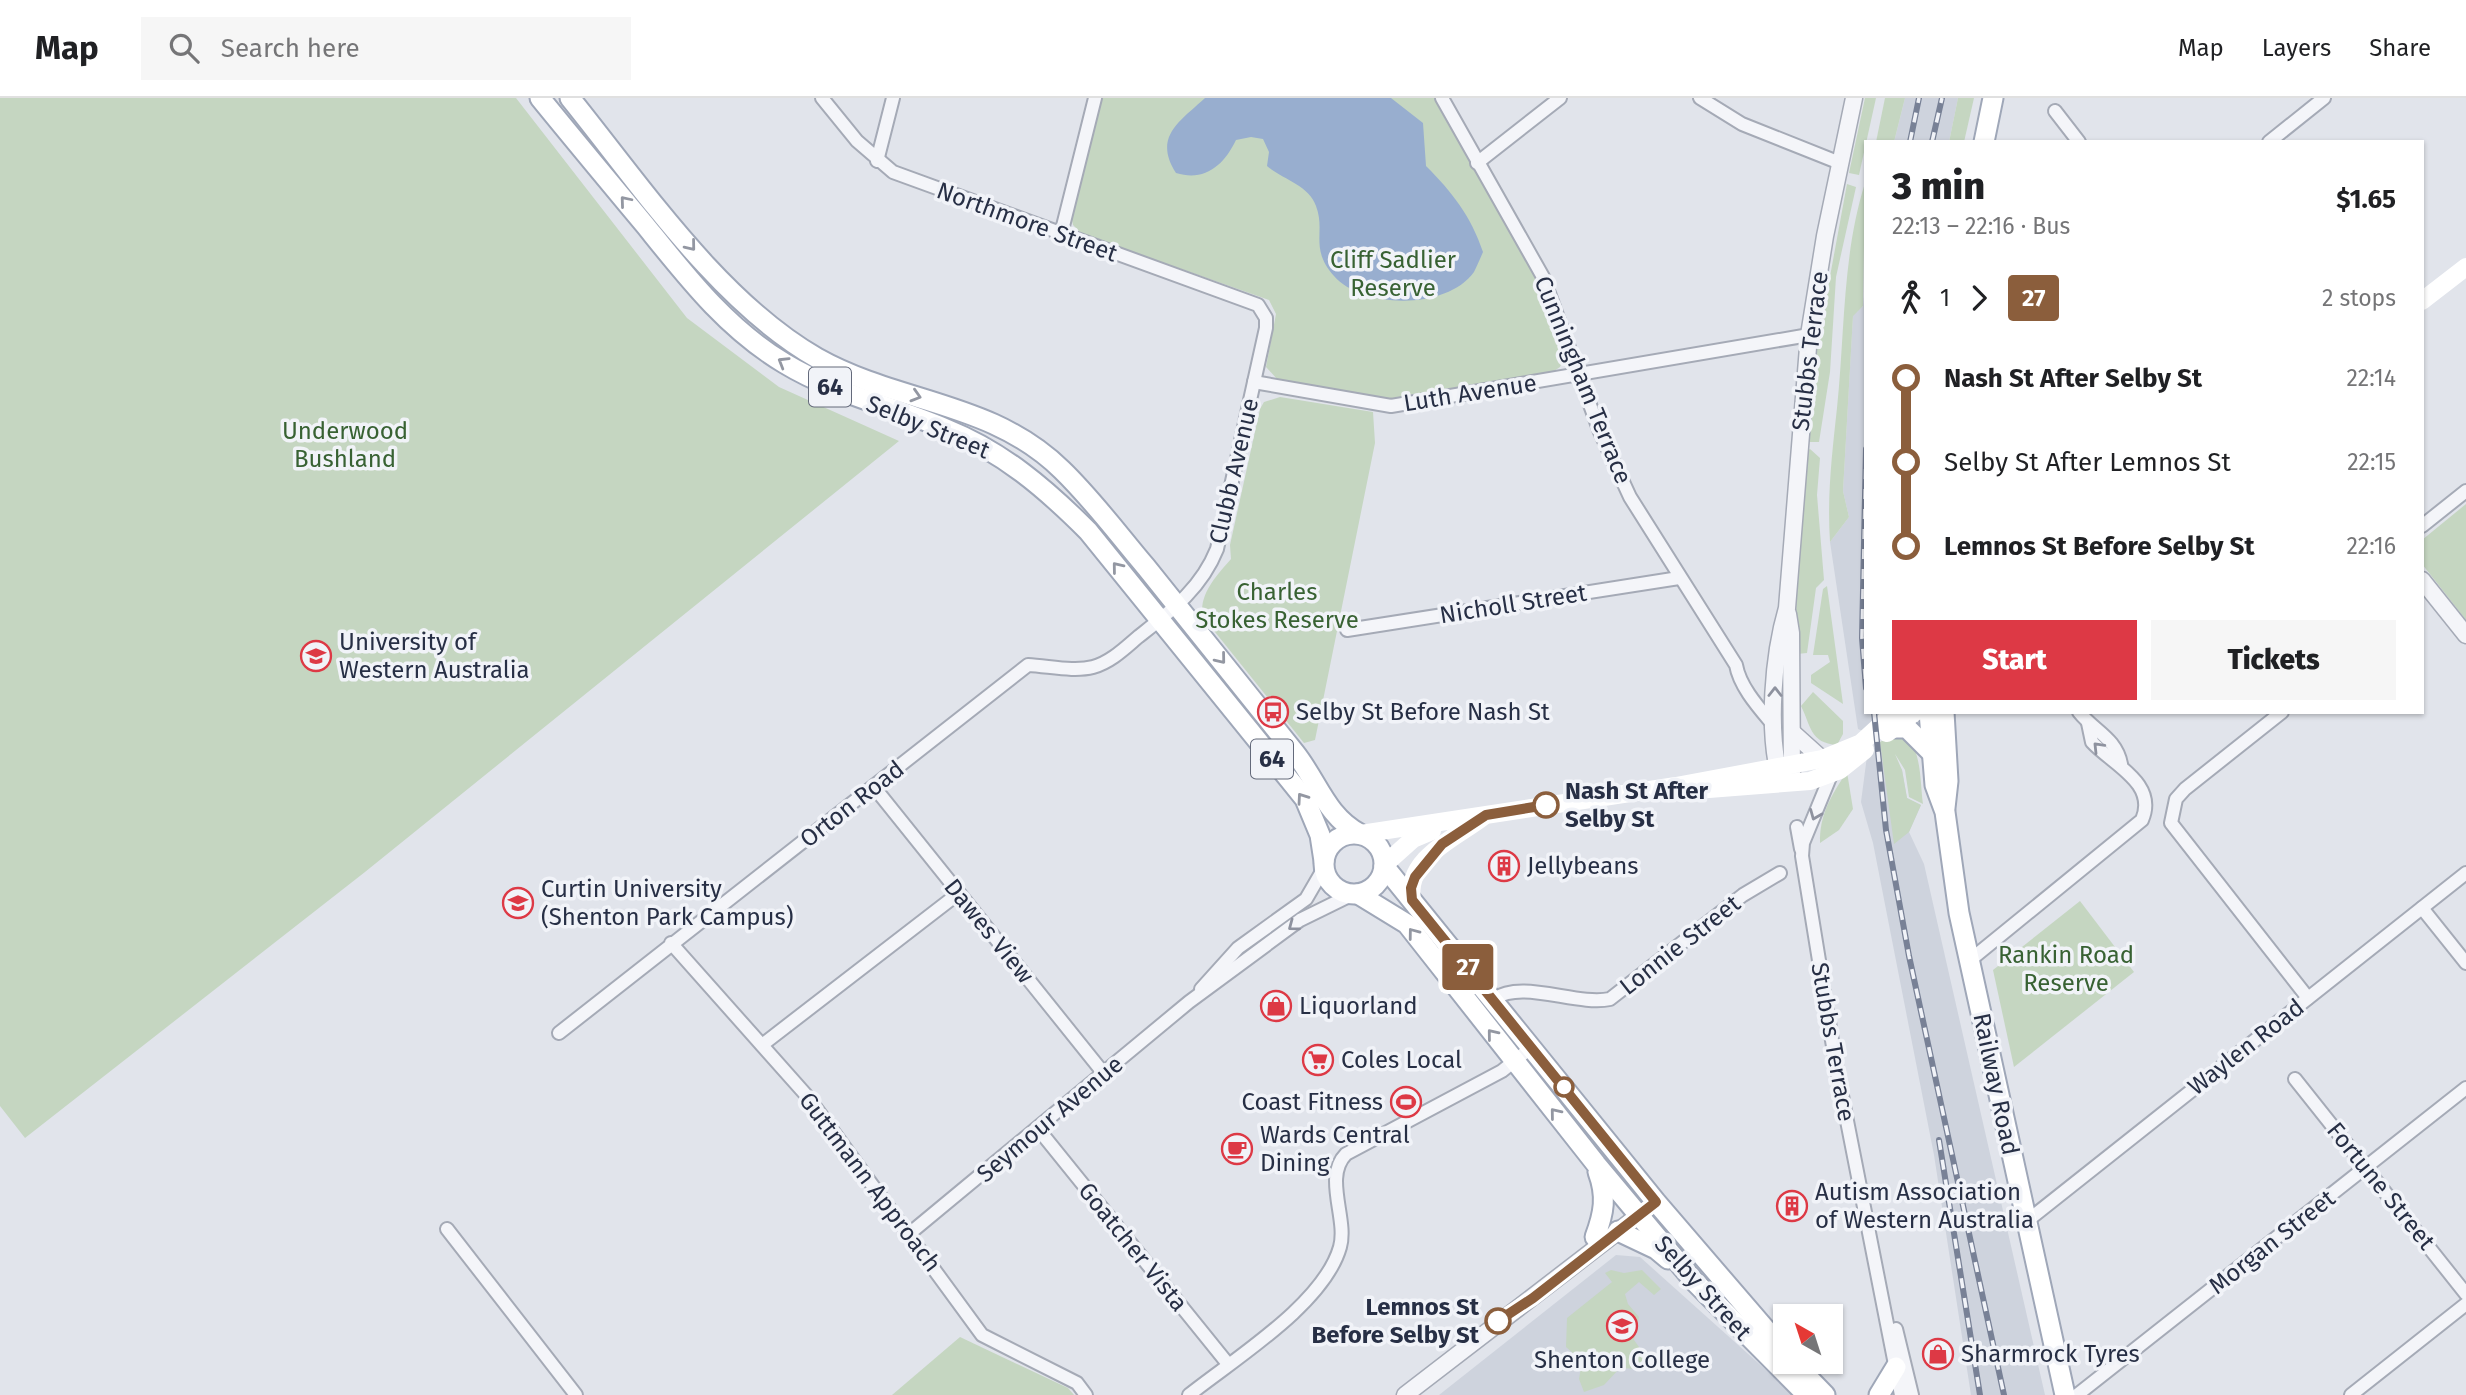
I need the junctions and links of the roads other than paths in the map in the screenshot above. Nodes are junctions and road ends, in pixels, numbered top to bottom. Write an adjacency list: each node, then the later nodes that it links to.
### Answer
1 (540, 98): 13 (main road, Selby Street / 64)
2 (822, 98): 17 (street, Northmore Street)
3 (893, 98): 17 (street)
4 (1095, 98): 20 (street)
5 (1443, 98): 18 (street, Cunningham Terrace)
6 (1560, 98): 18 (street)
7 (1700, 98): 19 (street)
8 (1854, 98): 19 (street, Stubbs Terrace)
9 (1993, 98): 14 (main road)
10 (2324, 98): 16 (street)
11 (570, 99): 13 (main road); 27 (main road, Selby Street / 64, one-way to 27)
12 (2055, 111): 15 (street)
13 (553, 114): 28 (main road, Selby Street / 64, one-way to 13)
14 (1984, 140)
15 (2077, 140)
16 (2272, 140)
17 (877, 161): 20 (street, Northmore Street)
18 (1477, 163): 25 (street, Cunningham Terrace)
19 (1840, 163): 24 (street, Stubbs Terrace)
20 (1061, 234): 23 (street, Northmore Street)
21 (2466, 267): 22 (main road)
22 (2424, 299)
23 (1258, 305): 26 (street, Clubb Avenue)
24 (1809, 335): 25 (street, Luth Avenue); 34 (street, Stubbs Terrace)
25 (1580, 374): 26 (street, Luth Avenue); 31 (street, Cunningham Terrace)
26 (1254, 383): 33 (street, Clubb Avenue)
27 (1047, 455): 28 (main road); 33 (main road, Selby Street / 64)
28 (1032, 478): 35 (main road, Selby Street / 64, one-way to 28)
29 (2466, 491): 30 (street)
30 (2424, 524)
31 (1679, 578): 36 (street, Nicholl Street); 43 (street, Cunningham Terrace)
32 (2427, 598): 37 (street)
33 (1178, 606): 35 (street, Clubb Avenue); 52 (main road, Selby Street / 64, one-way to 52)
34 (1787, 608): 43 (street, Stubbs Terrace, one-way to 34); 44 (street, Stubbs Terrace)
35 (1160, 620): 48 (street, Orton Road); 54 (main road, Selby Street / 64, one-way to 35)
36 (1348, 630)
37 (2466, 635)
38 (1929, 714): 45 (main road, Railway Road)
39 (1944, 714): 49 (main road, Railway Road)
40 (2279, 714): 65 (street)
41 (2084, 717): 63 (street)
42 (1895, 720): 45 (main road); 46 (main road)
43 (1775, 727): 47 (street, Stubbs Terrace)
44 (1792, 732): 46 (street); 47 (street, Stubbs Terrace)
45 (1933, 754): 49 (main road, Railway Road)
46 (1826, 767): 47 (main road); 53 (street, Stubbs Terrace, one-way to 53)
47 (1786, 775): 50 (main road)
48 (874, 787): 58 (street, Dawes View); 62 (street, Orton Road)
49 (1945, 812): 63 (main road, Railway Road)
50 (1486, 815): 52 (main road); 55 (main road); 60 (main road)
51 (1797, 827): 53 (street)
52 (1360, 834): 54 (main road); 55 (main road, 64)
53 (1802, 856): 89 (street, Stubbs Terrace)
54 (1324, 864): 59 (main road); 67 (street, Seymour Avenue)
55 (1384, 865): 59 (main road); 60 (main road, Selby Street)
56 (1780, 873): 66 (street, Lonnie Street)
57 (2466, 873): 61 (street, Waylen Road)
58 (959, 893): 69 (street); 72 (street, Dawes View)
59 (1356, 894): 67 (street, Seymour Avenue, one-way to 67); 71 (main road, Selby Street, one-way to 59)
60 (1412, 900): 66 (main road, Selby Street)
61 (2422, 908): 64 (street); 65 (street, Waylen Road)
62 (671, 943): 68 (street, Orton Road); 69 (street, Guttmann Approach)
63 (1969, 961): 80 (main road, Railway Road)
64 (2466, 963)
65 (2308, 998): 80 (street, Waylen Road)
66 (1494, 999): 70 (main road, Selby Street)
67 (1189, 1002): 72 (street, Seymour Avenue)
68 (559, 1033)
69 (762, 1045): 83 (street, Guttmann Approach)
70 (1532, 1047): 71 (street); 78 (main road, Selby Street)
71 (1514, 1061): 76 (main road, Selby Street, one-way to 71); 91 (street)
72 (1105, 1075): 75 (street, Seymour Avenue)
73 (2295, 1079): 77 (street, Fortune Street)
74 (2466, 1088): 77 (street, Morgan Street)
75 (1038, 1130): 83 (street, Seymour Avenue); 91 (street, Goatcher Vista)
76 (1596, 1164): 79 (main road, Selby Street); 84 (main road)
77 (2366, 1168): 86 (street, Fortune Street); 104 (street, Morgan Street)
78 (1652, 1198): 79 (street); 90 (main road, Selby Street)
79 (1636, 1210): 82 (street); 84 (street); 85 (main road, Selby Street)
80 (2027, 1221): 103 (main road, Railway Road)
81 (447, 1230): 94 (street)
82 (1618, 1231): 85 (main road); 88 (street)
83 (909, 1234): 95 (street, Guttmann Approach)
84 (1595, 1237): 88 (street)
85 (1692, 1280): 98 (main road, Selby Street)
86 (2466, 1294)
87 (2466, 1304): 105 (street)
88 (1515, 1307): 97 (street)
89 (1888, 1313): 92 (street, Stubbs Terrace); 102 (street, Stubbs Terrace)
90 (1773, 1338)
91 (1228, 1364): 96 (street)
92 (1896, 1367): 100 (main road); 101 (street, Stubbs Terrace)
93 (1805, 1374): 99 (main road)
94 (576, 1395)
95 (1086, 1395)
96 (1189, 1395)
97 (1405, 1395)
98 (1807, 1395)
99 (1825, 1395)
100 (1879, 1395)
101 (1901, 1395)
102 (1912, 1395)
103 (2065, 1395)
104 (2077, 1395)
105 (2351, 1395)

